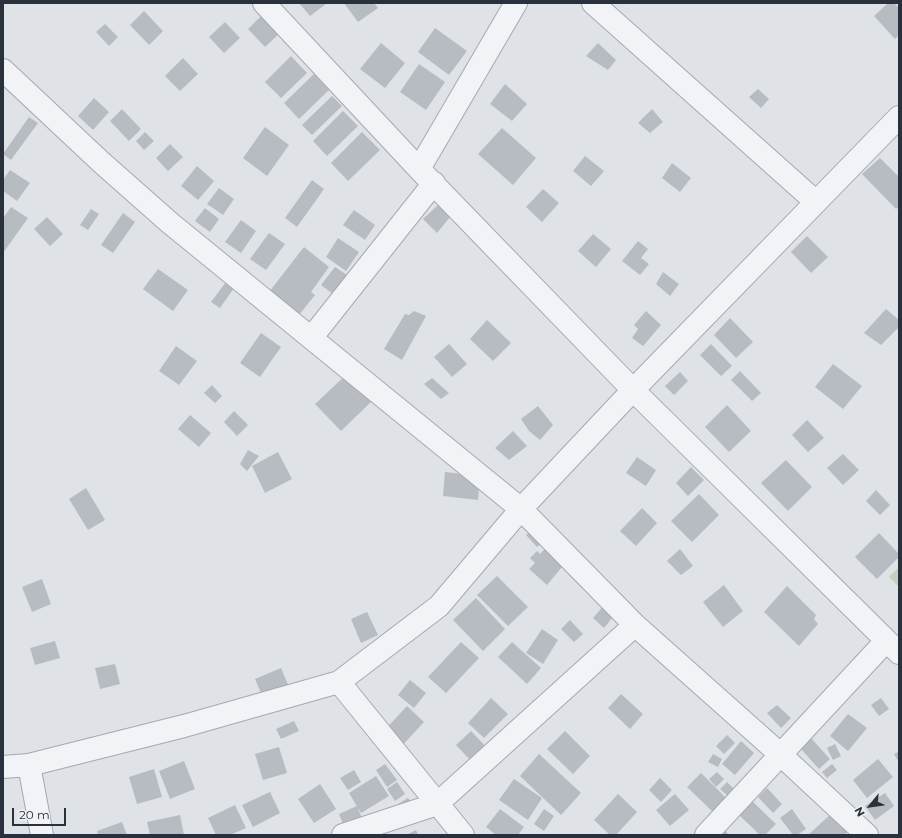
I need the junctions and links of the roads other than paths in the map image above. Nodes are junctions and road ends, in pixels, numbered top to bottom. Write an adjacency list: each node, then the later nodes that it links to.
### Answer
1 (264, 3): 6 (street)
2 (516, 3): 6 (street)
3 (593, 3): 7 (street)
4 (3, 70): 8 (street)
5 (899, 117): 7 (street)
6 (427, 176): 8 (street); 9 (street)
7 (816, 202): 9 (street)
8 (312, 337): 10 (street)
9 (633, 390): 10 (street); 12 (street)
10 (521, 509): 11 (street); 13 (street)
11 (635, 625): 14 (street); 17 (street)
12 (893, 647): 14 (street)
13 (339, 682): 15 (street); 17 (street)
14 (782, 755): 21 (street); 22 (street)
15 (29, 765): 16 (street); 19 (street)
16 (3, 767)
17 (437, 804): 18 (street); 20 (street)
18 (357, 833)
19 (42, 835)
20 (462, 835)
21 (706, 835)
22 (867, 835)

